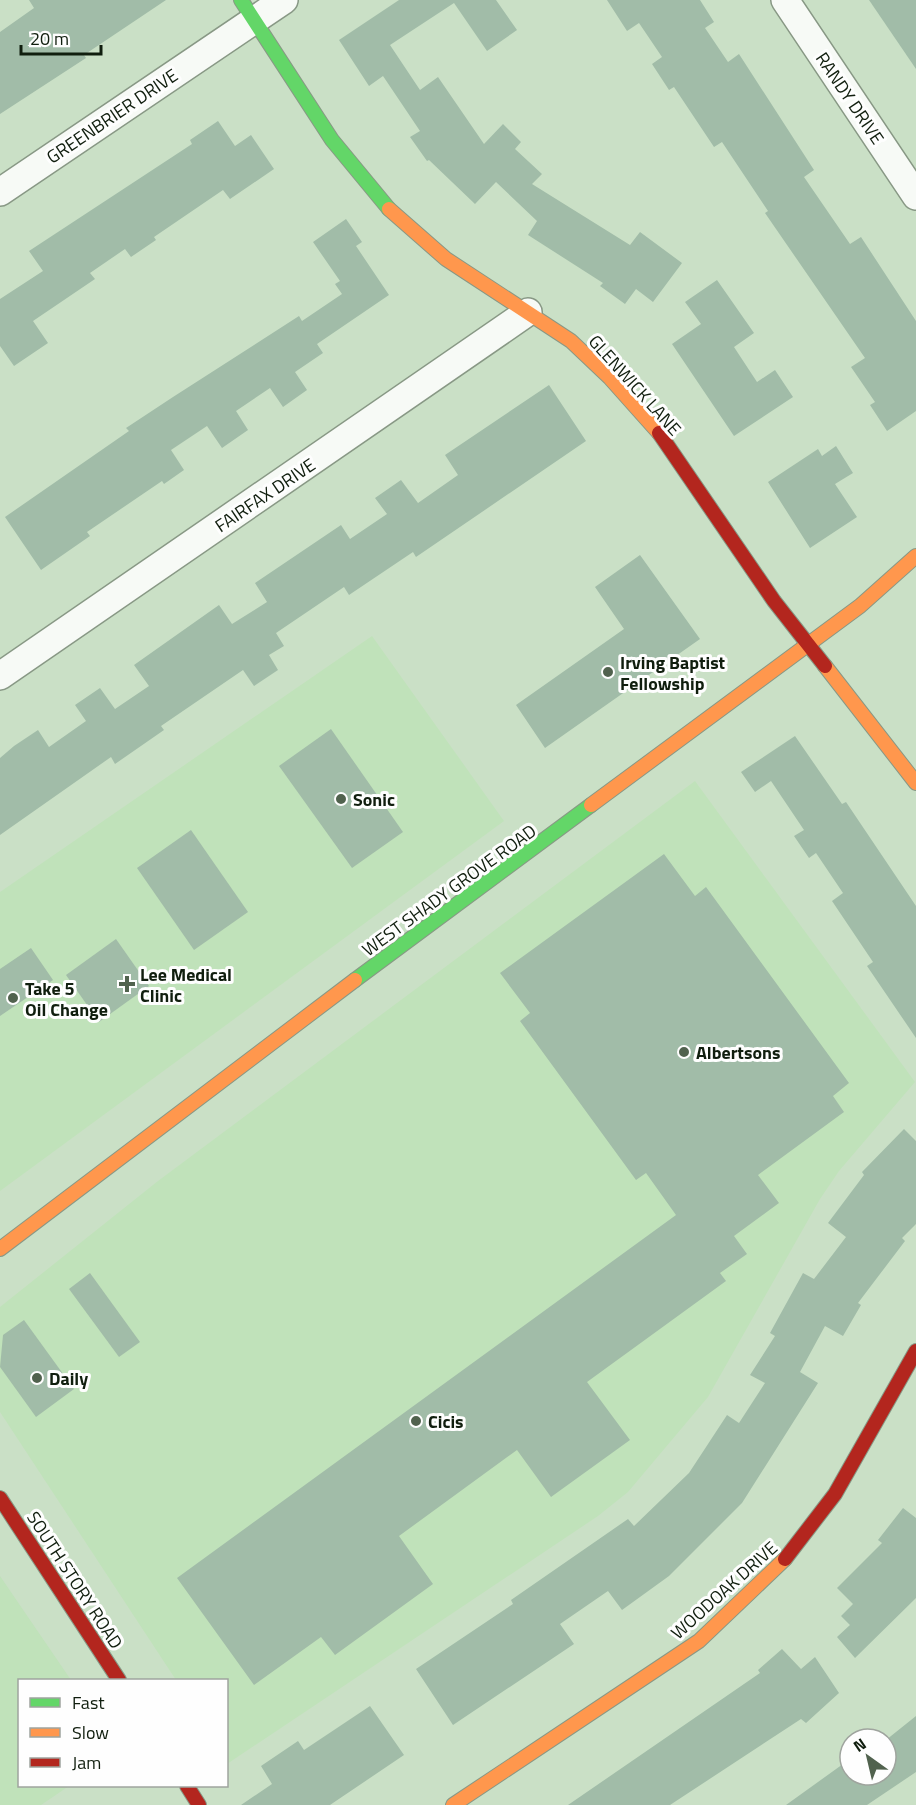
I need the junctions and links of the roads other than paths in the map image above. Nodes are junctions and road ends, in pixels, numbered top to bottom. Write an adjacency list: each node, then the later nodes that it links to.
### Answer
1 (284, 0): 3 (street, GREENBRIER DRIVE)
2 (785, 0): 5 (street, RANDY DRIVE)
3 (247, 10): 4 (street, GREENBRIER DRIVE); 6 (street, GLENWICK LANE)
4 (0, 192)
5 (916, 196)
6 (528, 312): 8 (street, GLENWICK LANE); 9 (street, FAIRFAX DRIVE)
7 (916, 556): 8 (street, WEST SHADY GROVE ROAD)
8 (808, 645): 10 (street, GLENWICK LANE); 11 (street, WEST SHADY GROVE ROAD)
9 (0, 676)
10 (916, 783)
11 (0, 1249)
12 (916, 1351): 17 (street, WOODOAK DRIVE)
13 (0, 1498): 14 (street, SOUTH STORY ROAD)
14 (118, 1679)
15 (188, 1787): 16 (street)
16 (199, 1805)
17 (453, 1805)

